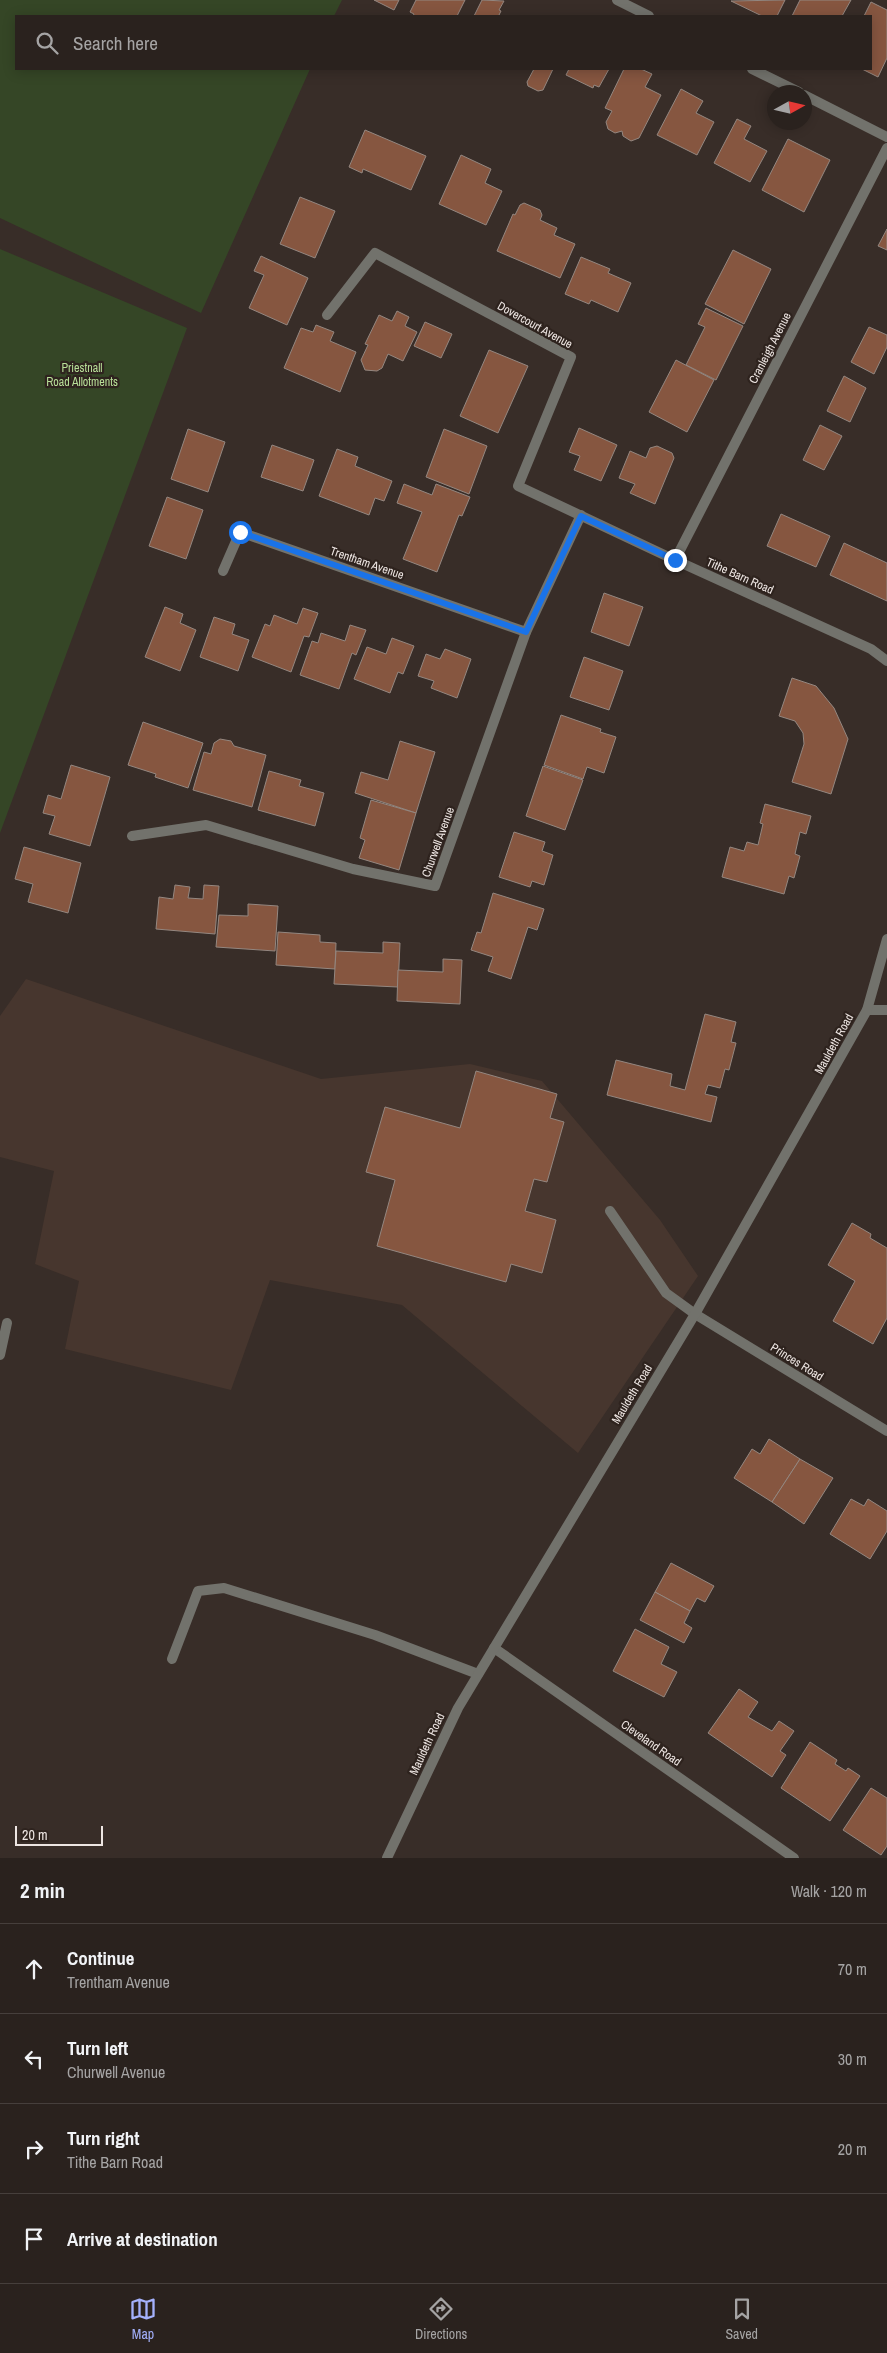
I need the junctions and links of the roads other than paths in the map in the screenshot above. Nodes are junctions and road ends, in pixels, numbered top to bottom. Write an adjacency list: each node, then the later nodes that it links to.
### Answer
1 (617, 0): 2 (street)
2 (647, 15)
3 (754, 70): 4 (street)
4 (785, 85)
5 (812, 99): 6 (street)
6 (887, 137)
7 (887, 148): 10 (street, Cranleigh Avenue)
8 (327, 315): 9 (street, Dovercourt Avenue)
9 (581, 516): 10 (street, Tithe Barn Road); 12 (street, Churwell Avenue)
10 (675, 560): 13 (street, Tithe Barn Road)
11 (223, 571): 12 (street, Trentham Avenue)
12 (526, 632): 14 (street, Churwell Avenue)
13 (887, 662)
14 (132, 836)
15 (887, 939): 16 (street, Mauldeth Road)
16 (867, 1010): 17 (street); 19 (street, Mauldeth Road)
17 (887, 1010)
18 (610, 1211): 19 (street, Princes Road)
19 (695, 1314): 22 (street, Princes Road); 23 (street, Mauldeth Road)
20 (7, 1324): 21 (street)
21 (0, 1355)
22 (887, 1430)
23 (494, 1648): 25 (street, Mauldeth Road); 27 (street, Cleveland Road)
24 (172, 1659): 25 (street)
25 (478, 1674): 26 (street, Mauldeth Road)
26 (387, 1858)
27 (794, 1858)

